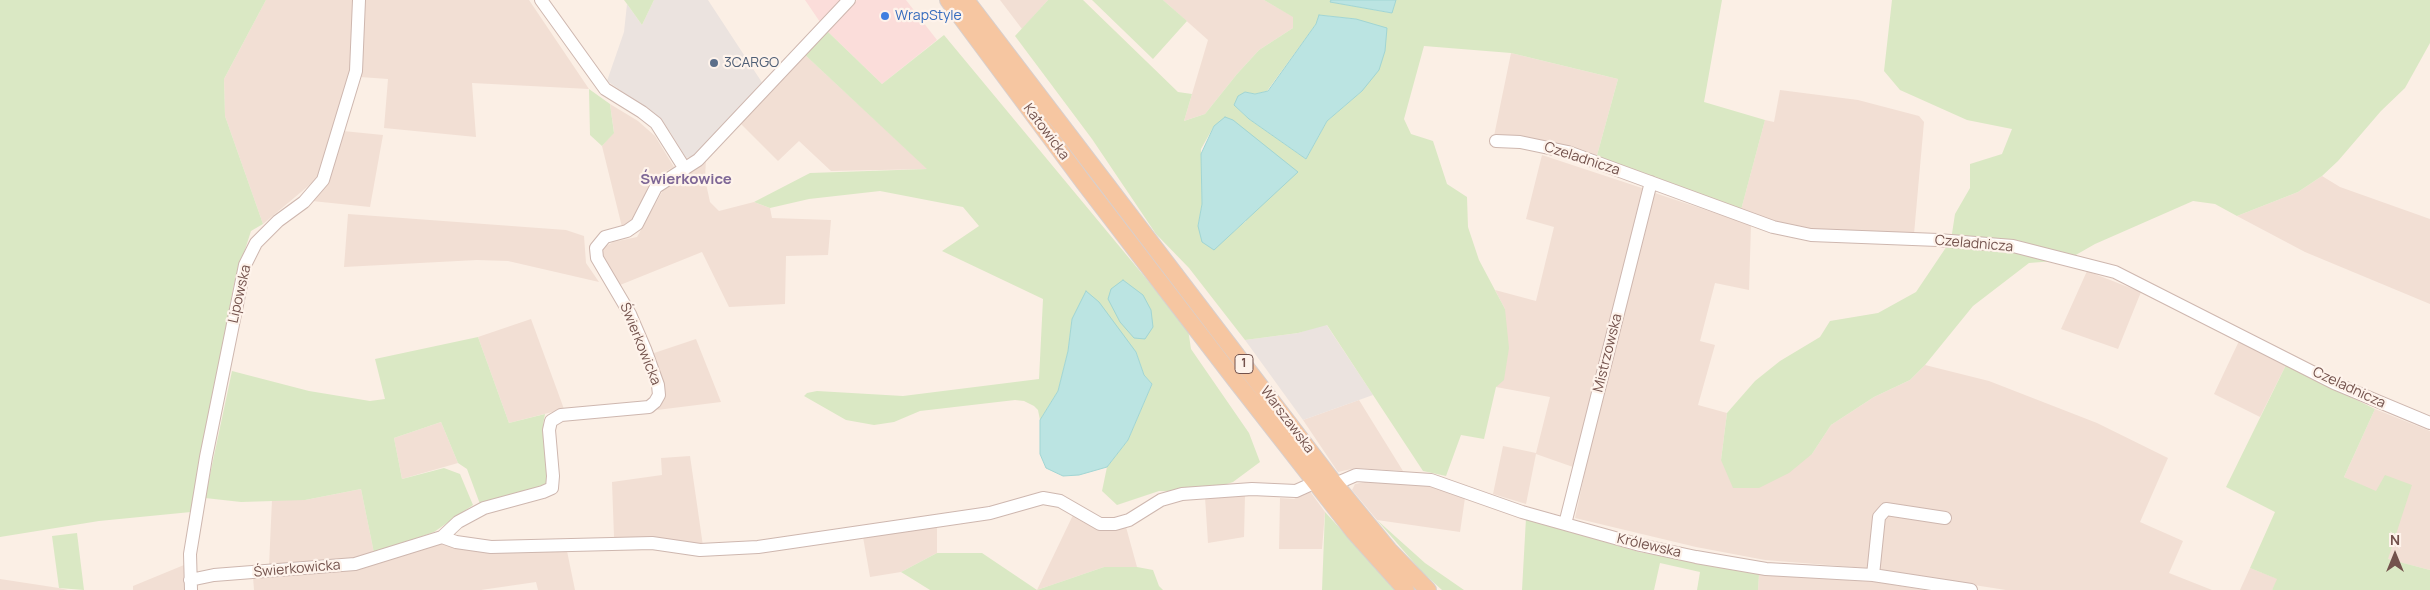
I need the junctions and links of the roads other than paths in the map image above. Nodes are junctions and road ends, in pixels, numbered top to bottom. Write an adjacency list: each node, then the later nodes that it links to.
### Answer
1 (359, 0): 18 (street, Lipowska)
2 (541, 0): 7 (street)
3 (850, 0): 7 (street, Świerkowicka)
4 (948, 0): 10 (main road, Katowicka / 1)
5 (966, 0): 9 (main road, Katowicka / 1)
6 (1496, 141): 8 (street, Czeladnicza)
7 (685, 170): 16 (street, Świerkowicka)
8 (1651, 182): 11 (street, Czeladnicza); 15 (street, Mistrzowska)
9 (1152, 245): 13 (main road, Warszawska / 1)
10 (1146, 263): 12 (main road, Warszawska / 1)
11 (2430, 423)
12 (1316, 482): 16 (street); 19 (main road, Warszawska / 1)
13 (1335, 484): 15 (street, Królewska); 20 (main road, Warszawska / 1)
14 (1945, 518): 17 (street)
15 (1565, 524): 17 (street, Królewska)
16 (442, 537): 18 (street, Świerkowicka)
17 (1873, 575): 21 (street, Królewska)
18 (190, 585)
19 (1406, 590)
20 (1428, 590)
21 (1971, 590)

